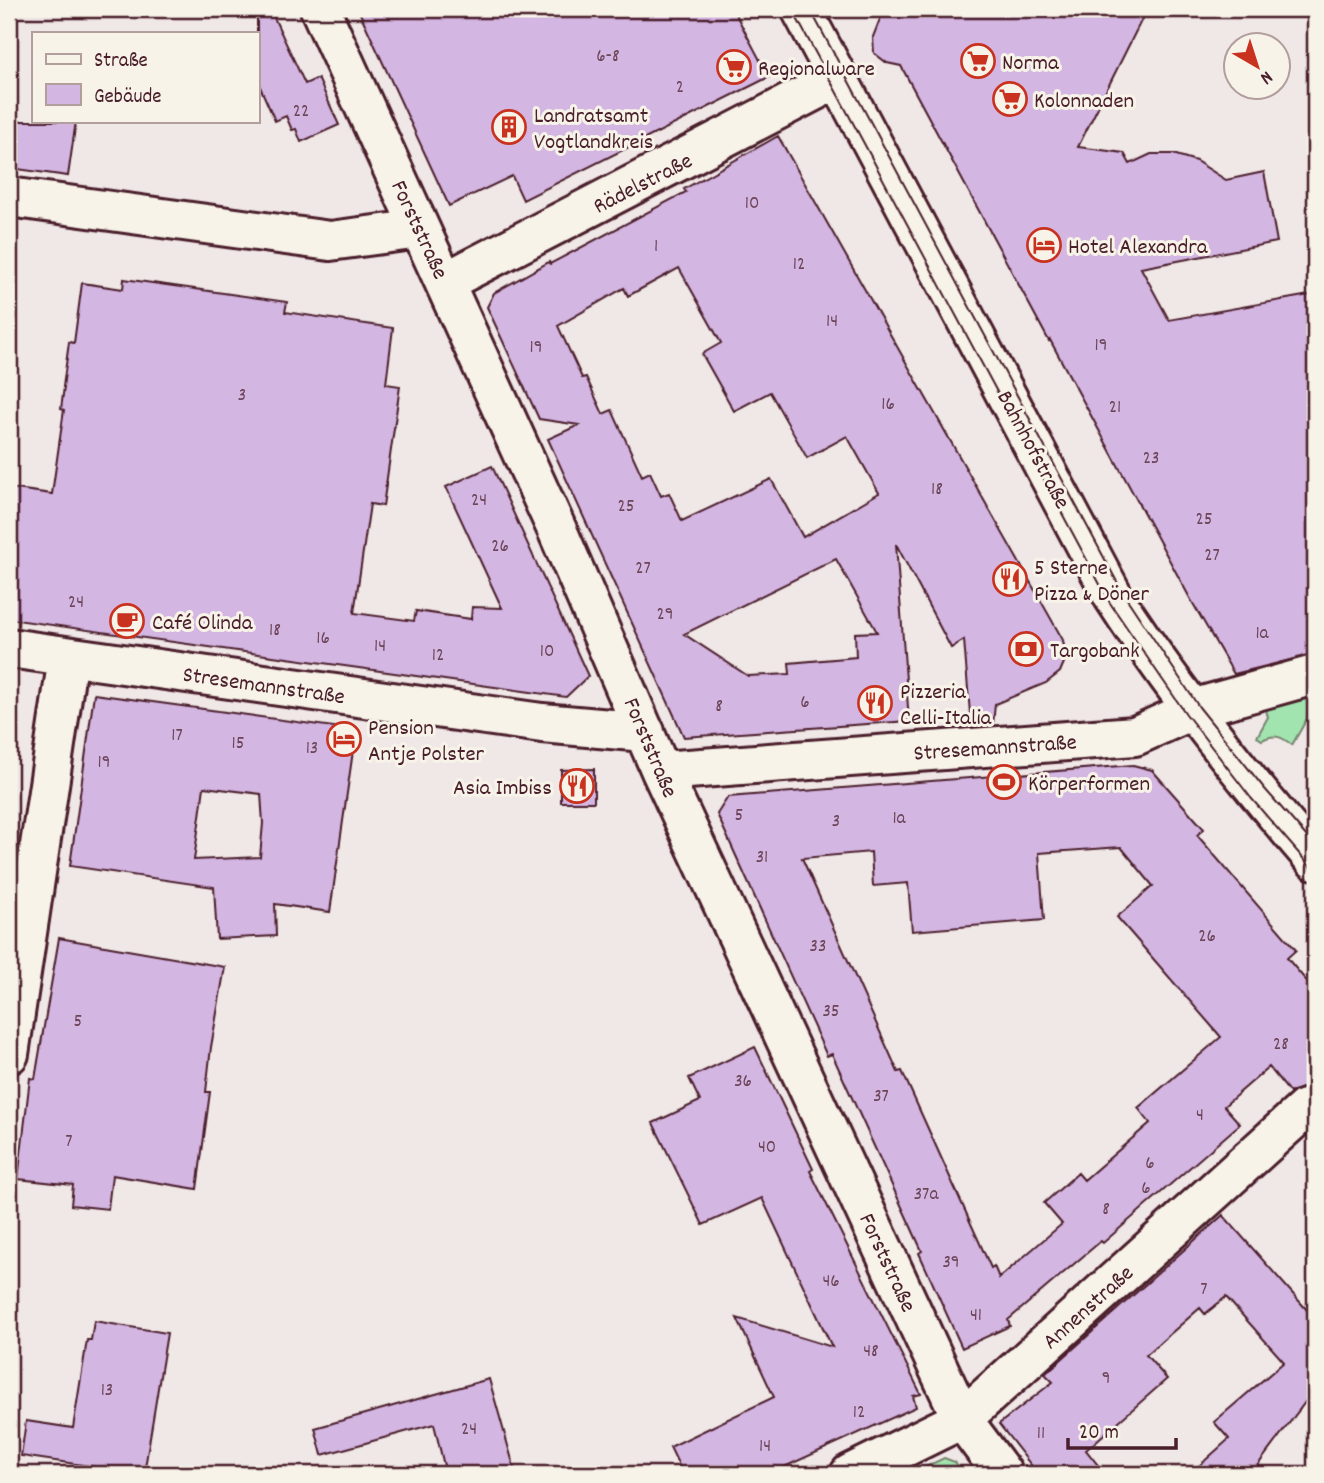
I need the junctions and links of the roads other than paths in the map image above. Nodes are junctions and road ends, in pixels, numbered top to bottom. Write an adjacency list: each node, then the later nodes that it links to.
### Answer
1 (320, 9): 5 (street, Forststraße)
2 (801, 9): 3 (street, Bahnhofstraße)
3 (837, 79): 6 (street, Rädelstraße); 10 (street, Bahnhofstraße)
4 (9, 197): 5 (street)
5 (420, 229): 6 (street, Forststraße)
6 (446, 282): 11 (street, Forststraße)
7 (9, 649): 8 (street, Stresemannstraße)
8 (68, 657): 11 (street, Stresemannstraße); 14 (street)
9 (1315, 679): 10 (street, Stresemannstraße)
10 (1194, 711): 12 (street, Stresemannstraße); 13 (street, Bahnhofstraße)
11 (645, 732): 12 (street, Forststraße)
12 (661, 772): 16 (street, Forststraße)
13 (1315, 860)
14 (9, 1054)
15 (1304, 1109): 16 (street, Annenstraße)
16 (962, 1419): 17 (street, Annenstraße); 18 (street, Forststraße)
17 (850, 1474)
18 (1003, 1474)

